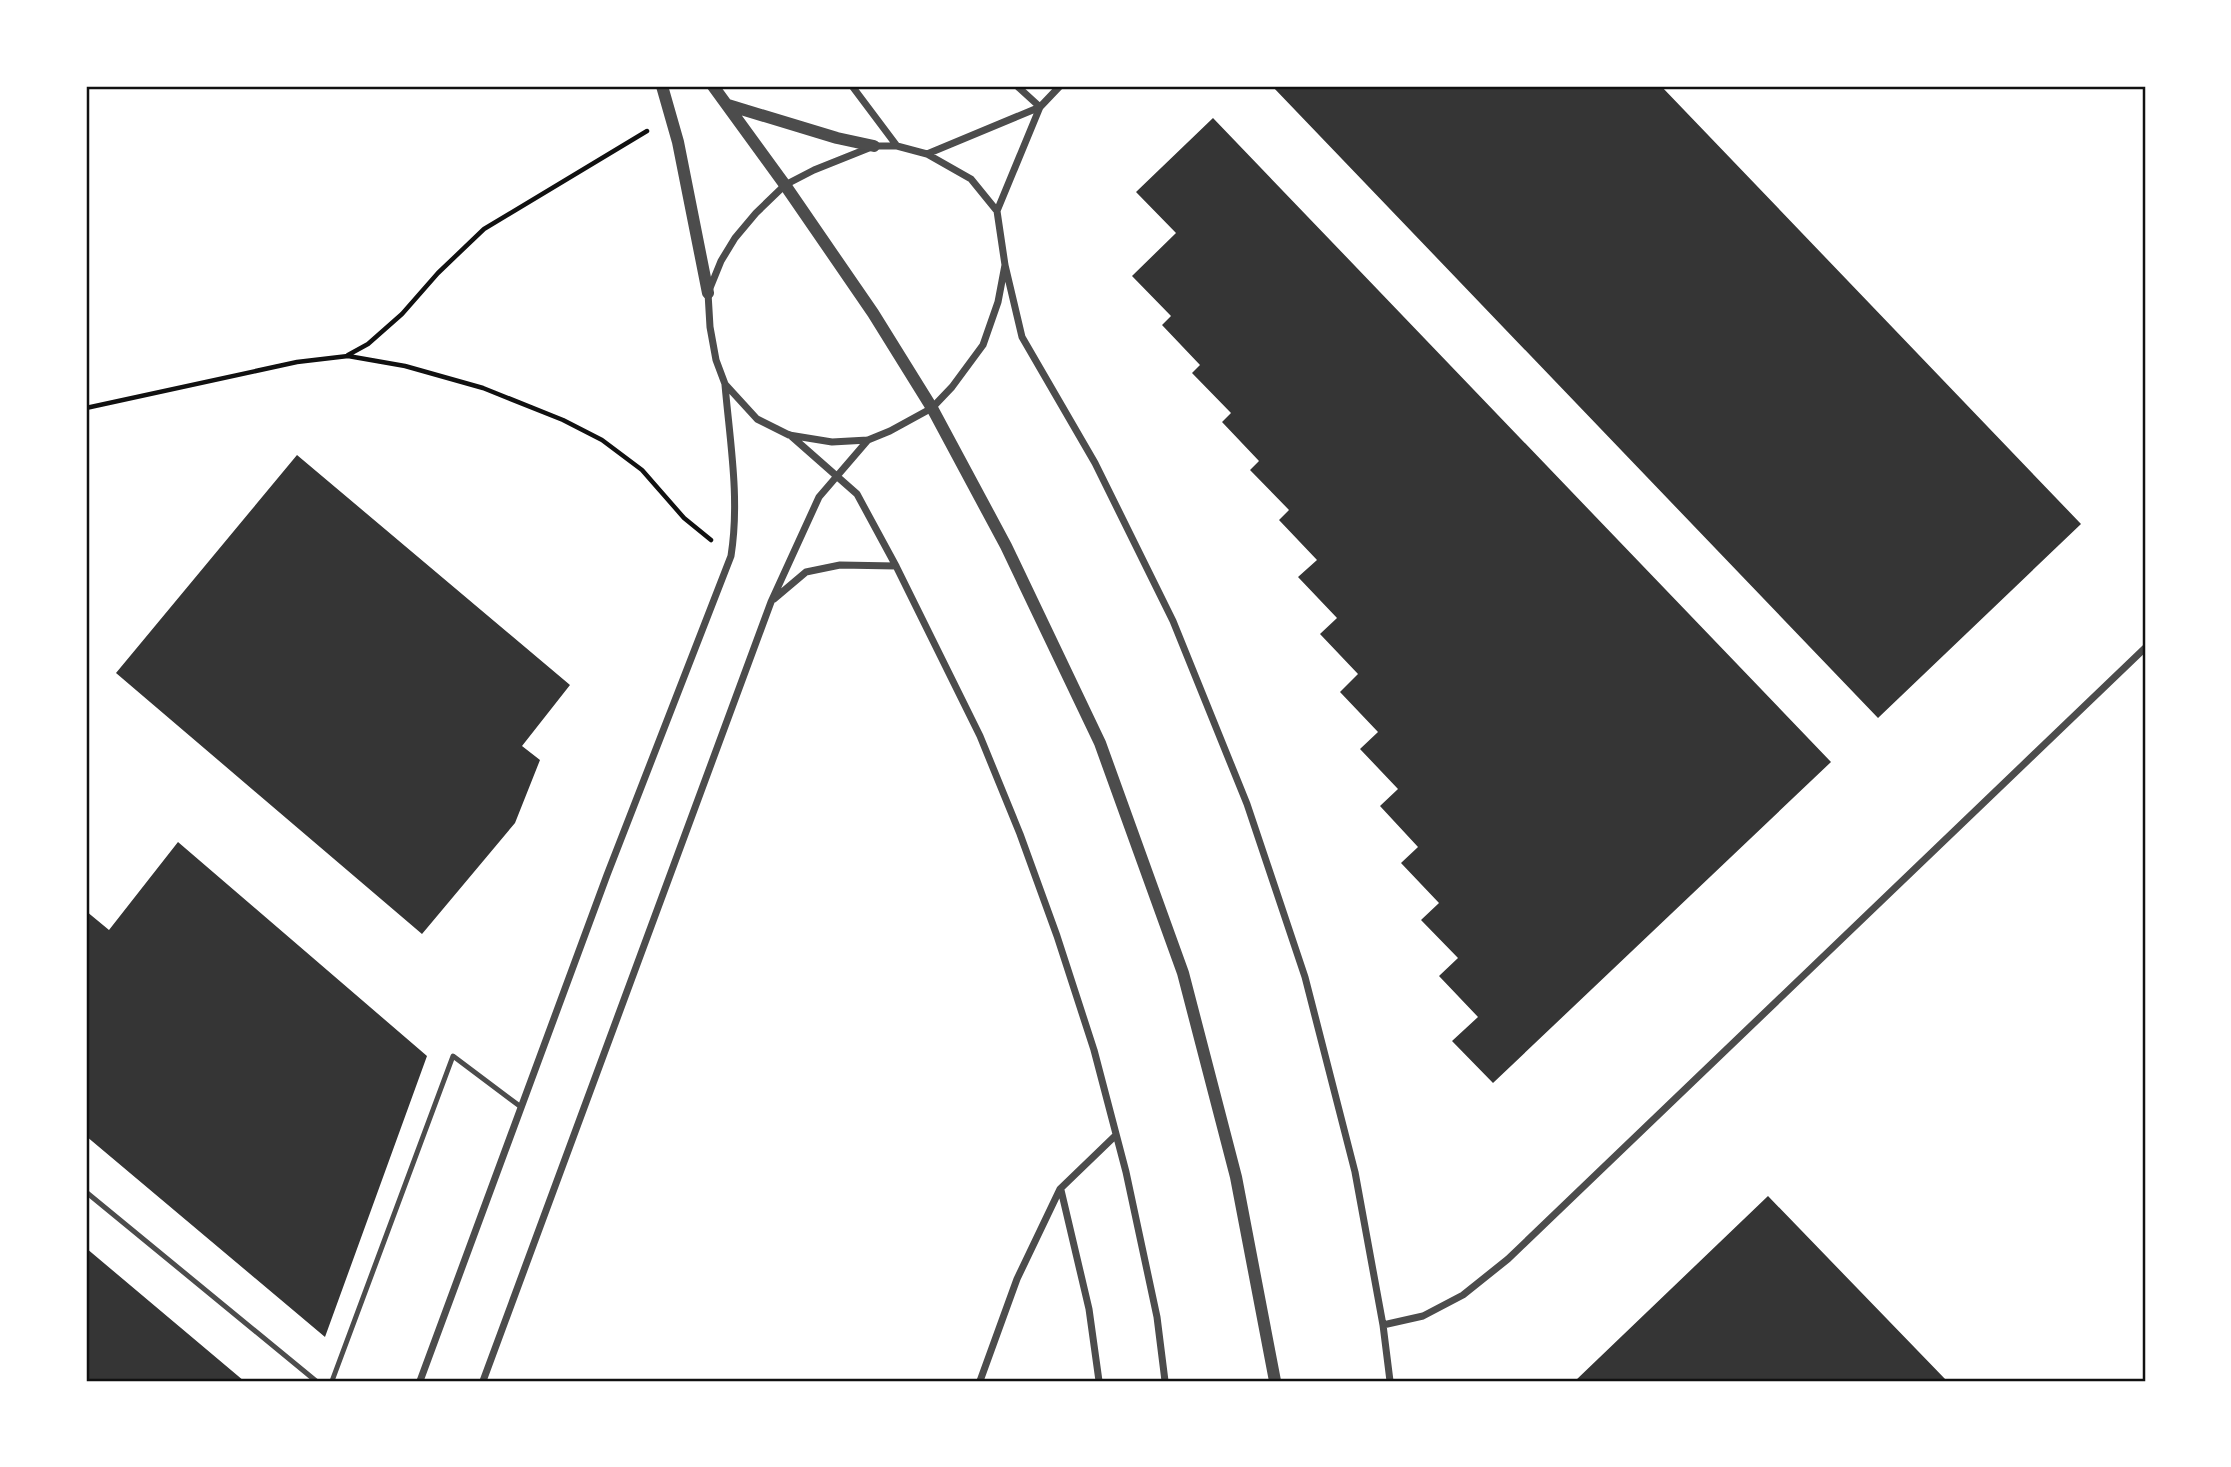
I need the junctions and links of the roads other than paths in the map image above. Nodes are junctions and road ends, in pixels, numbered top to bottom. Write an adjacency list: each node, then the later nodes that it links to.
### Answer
1 (662, 86): 14 (street)
2 (713, 86): 6 (street)
3 (852, 86): 9 (street)
4 (1017, 86): 7 (street)
5 (1059, 86): 7 (street)
6 (728, 105): 8 (street); 11 (street)
7 (1040, 107): 10 (street); 12 (street)
8 (874, 146): 9 (street); 11 (street)
9 (897, 146): 10 (street)
10 (928, 154): 12 (street)
11 (785, 185): 14 (street); 16 (street)
12 (997, 211): 13 (street)
13 (1005, 265): 16 (street); 27 (street)
14 (708, 293): 15 (street)
15 (725, 384): 17 (street); 23 (street)
16 (932, 408): 18 (street); 35 (street)
17 (789, 435): 18 (street); 19 (street)
18 (868, 440): 19 (street)
19 (837, 477): 20 (street); 21 (street)
20 (896, 566): 21 (street); 24 (street)
21 (771, 602): 31 (street)
22 (2145, 648): 27 (street)
23 (521, 1107): 29 (lane); 30 (street)
24 (1116, 1135): 25 (street); 34 (street)
25 (1060, 1189): 32 (street); 33 (street)
26 (86, 1192): 28 (lane)
27 (1383, 1325): 36 (street)
28 (316, 1381)
29 (332, 1381)
30 (420, 1381)
31 (483, 1381)
32 (980, 1381)
33 (1099, 1381)
34 (1165, 1381)
35 (1275, 1381)
36 (1390, 1381)

